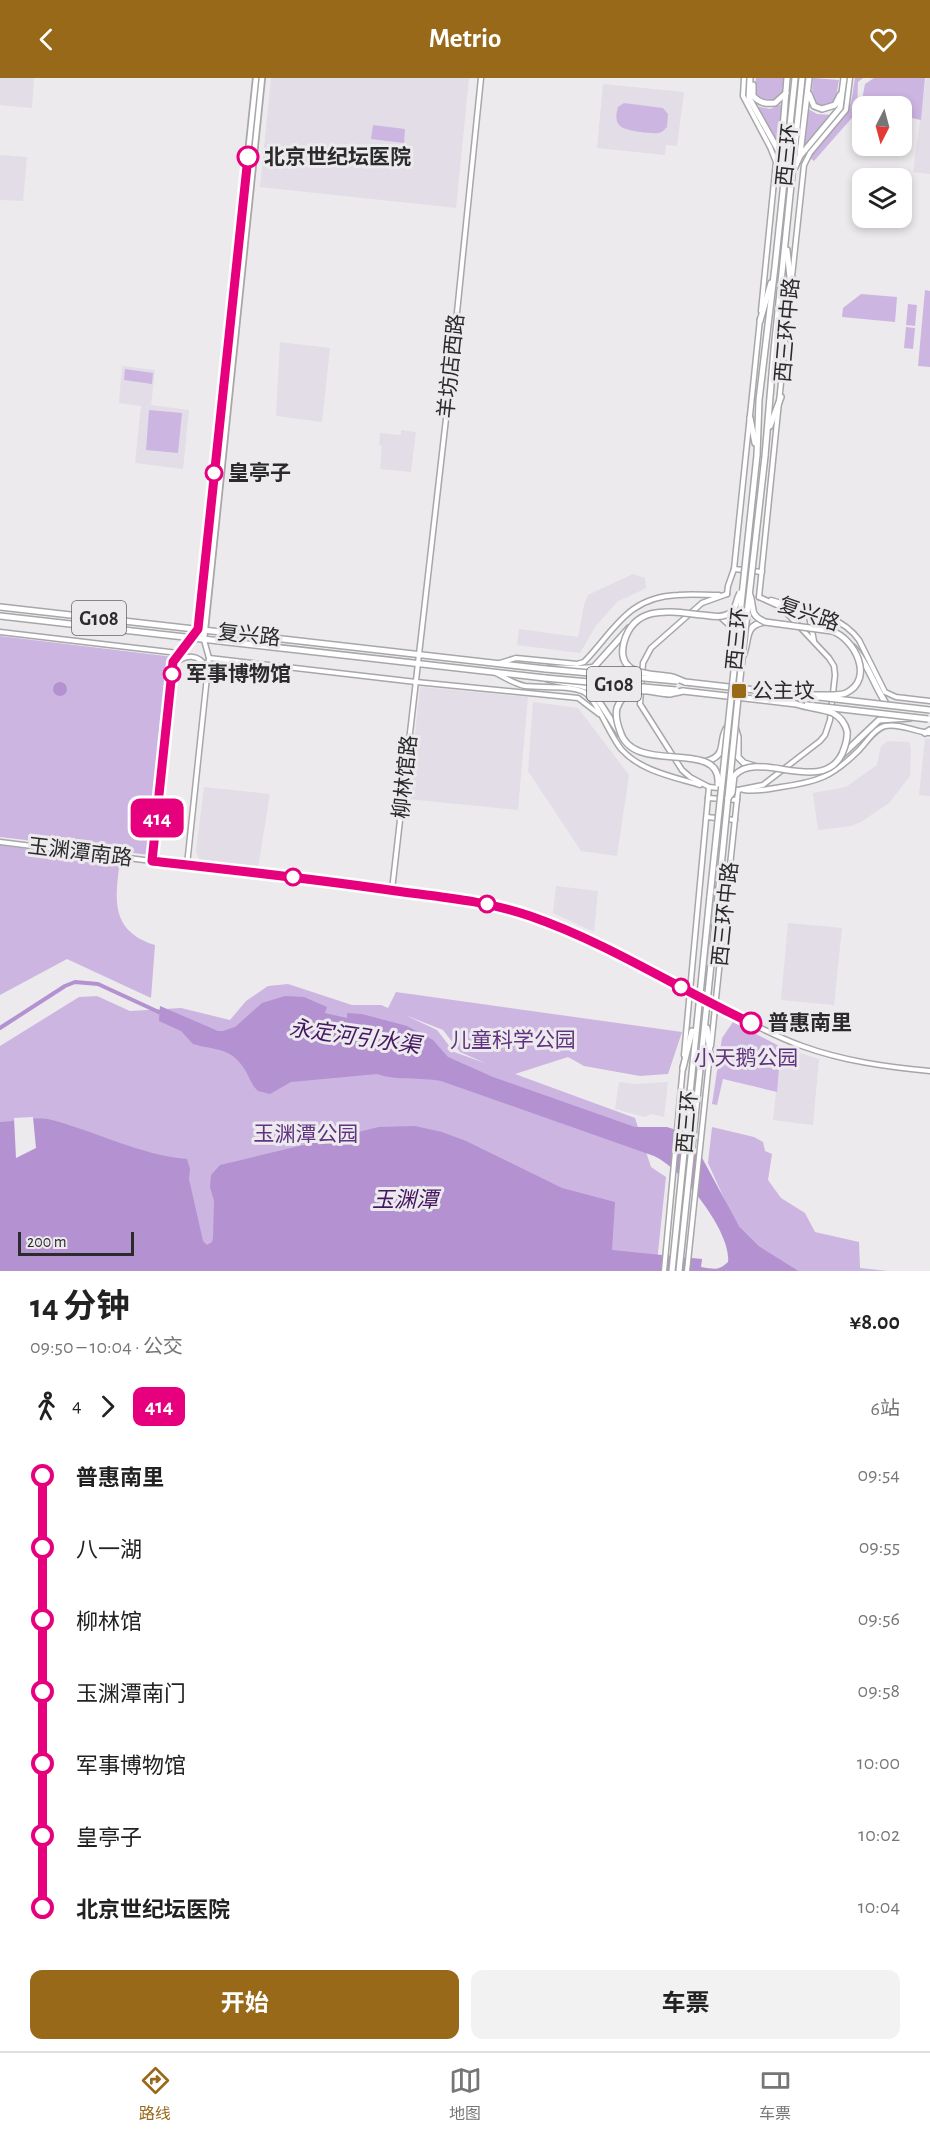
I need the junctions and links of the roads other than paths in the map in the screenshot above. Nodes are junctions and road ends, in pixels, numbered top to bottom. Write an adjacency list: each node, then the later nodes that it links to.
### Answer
1 (256, 78): 37 (main road)
2 (262, 78): 38 (main road)
3 (481, 78): 45 (street, 羊坊店西路)
4 (744, 78): 20 (street, 西三环中路)
5 (752, 78): 12 (highway); 13 (highway)
6 (788, 78): 12 (highway)
7 (795, 78): 16 (highway, 西三环)
8 (802, 78): 15 (highway, 西三环)
9 (809, 78): 11 (highway)
10 (844, 79): 11 (highway); 14 (highway); 19 (street, 西三环中路)
11 (808, 87): 14 (highway)
12 (786, 91): 13 (highway)
13 (781, 155): 16 (highway)
14 (800, 156): 15 (highway)
15 (793, 171): 17 (highway, 西三环)
16 (786, 172): 18 (highway, 西三环)
17 (786, 239): 19 (highway); 23 (highway, 西三环)
18 (776, 267): 20 (highway); 24 (highway, 西三环)
19 (791, 286): 21 (street, 西三环中路)
20 (760, 321): 22 (street, 西三环中路)
21 (781, 397): 23 (highway); 26 (street, 西三环中路)
22 (750, 418): 24 (highway); 25 (street, 西三环中路)
23 (767, 433): 28 (highway, 西三环, bridge)
24 (757, 453): 27 (highway, 西三环, bridge)
25 (734, 569): 26 (street); 29 (street, 西三环中路)
26 (762, 572): 30 (street, 西三环中路)
27 (741, 591): 34 (highway, bridge); 47 (highway, 西三环, bridge)
28 (749, 593): 35 (highway, bridge); 48 (highway, 西三环, bridge)
29 (727, 594): 30 (street, 复兴路); 49 (street, 复兴路); 74 (street)
30 (759, 597): 32 (street, 复兴路); 42 (street)
31 (0, 607): 37 (highway, 复兴路 / G108)
32 (808, 611): 42 (street); 60 (street, 复兴路)
33 (0, 616): 40 (highway, 复兴路 / G108)
34 (721, 617): 36 (highway, bridge); 47 (highway, bridge)
35 (765, 622): 43 (highway, bridge); 48 (highway, bridge)
36 (635, 623): 53 (highway, bridge); 57 (highway, bridge)
37 (198, 629): 38 (highway, 复兴路 / G108); 40 (main road)
38 (205, 630): 41 (main road); 45 (highway, 复兴路 / G108)
39 (0, 632): 44 (street)
40 (192, 638): 41 (highway, 复兴路 / G108); 44 (street)
41 (204, 639): 46 (street); 50 (highway, 复兴路 / G108)
42 (814, 642): 75 (street)
43 (852, 645): 59 (highway, bridge); 62 (highway, bridge)
44 (178, 653): 51 (street)
45 (419, 654): 49 (highway, 复兴路 / G108); 50 (street, 羊坊店西路)
46 (209, 657): 52 (street); 56 (street, 复兴路)
47 (735, 657): 67 (highway, 西三环, bridge)
48 (742, 657): 68 (highway, 西三环, bridge)
49 (499, 663): 53 (highway, 复兴路 / G108)
50 (418, 664): 54 (highway, 复兴路 / G108); 56 (street, 柳林馆路)
51 (173, 666): 52 (street); 83 (street)
52 (208, 669): 86 (street)
53 (546, 669): 57 (highway, 复兴路 / G108, bridge)
54 (496, 673): 55 (highway, 复兴路 / G108); 64 (street, 复兴路)
55 (545, 678): 58 (highway, 复兴路 / G108, bridge); 70 (highway, bridge)
56 (416, 682): 64 (street, 复兴路); 87 (street, 柳林馆路)
57 (685, 682): 59 (highway, 复兴路 / G108)
58 (683, 691): 61 (highway, 复兴路 / G108); 70 (highway, bridge)
59 (800, 695): 62 (highway, 复兴路 / G108, bridge)
60 (930, 701)
61 (796, 704): 65 (highway, 复兴路 / G108, bridge); 71 (highway, bridge)
62 (887, 705): 63 (highway, 复兴路 / G108, bridge)
63 (930, 710)
64 (599, 714): 74 (street, 复兴路)
65 (919, 718): 66 (highway, 复兴路 / G108, bridge); 71 (highway, bridge)
66 (929, 719)
67 (728, 726): 72 (highway, bridge); 77 (highway, 西三环, bridge)
68 (735, 726): 73 (highway, bridge); 78 (highway, 西三环, bridge)
69 (928, 732): 75 (street)
70 (621, 735): 72 (highway, bridge)
71 (840, 757): 73 (highway, bridge)
72 (707, 761): 77 (highway, bridge)
73 (754, 766): 78 (highway, bridge)
74 (709, 787): 75 (street); 76 (street, 西三环中路)
75 (738, 790): 79 (street, 西三环中路)
76 (708, 798): 79 (street); 80 (street, 西三环中路)
77 (721, 798): 90 (highway, 西三环, bridge)
78 (728, 799): 91 (highway, 西三环, bridge)
79 (737, 800): 81 (street, 西三环中路)
80 (707, 817): 81 (street); 93 (street, 西三环中路)
81 (735, 820): 92 (street, 西三环中路)
82 (0, 842): 83 (street, 玉渊潭南路)
83 (152, 861): 84 (street, 玉渊潭南路)
84 (160, 862)
85 (179, 864): 86 (street)
86 (187, 865): 87 (street)
87 (392, 890): 88 (street)
88 (684, 988)
89 (726, 1011): 94 (street)
90 (696, 1015): 93 (highway); 96 (highway, 西三环)
91 (706, 1018): 92 (highway); 97 (highway, 西三环)
92 (710, 1053): 98 (street, 西三环中路)
93 (683, 1068): 95 (street, 西三环中路)
94 (930, 1071)
95 (664, 1271)
96 (672, 1271)
97 (680, 1271)
98 (687, 1271)

